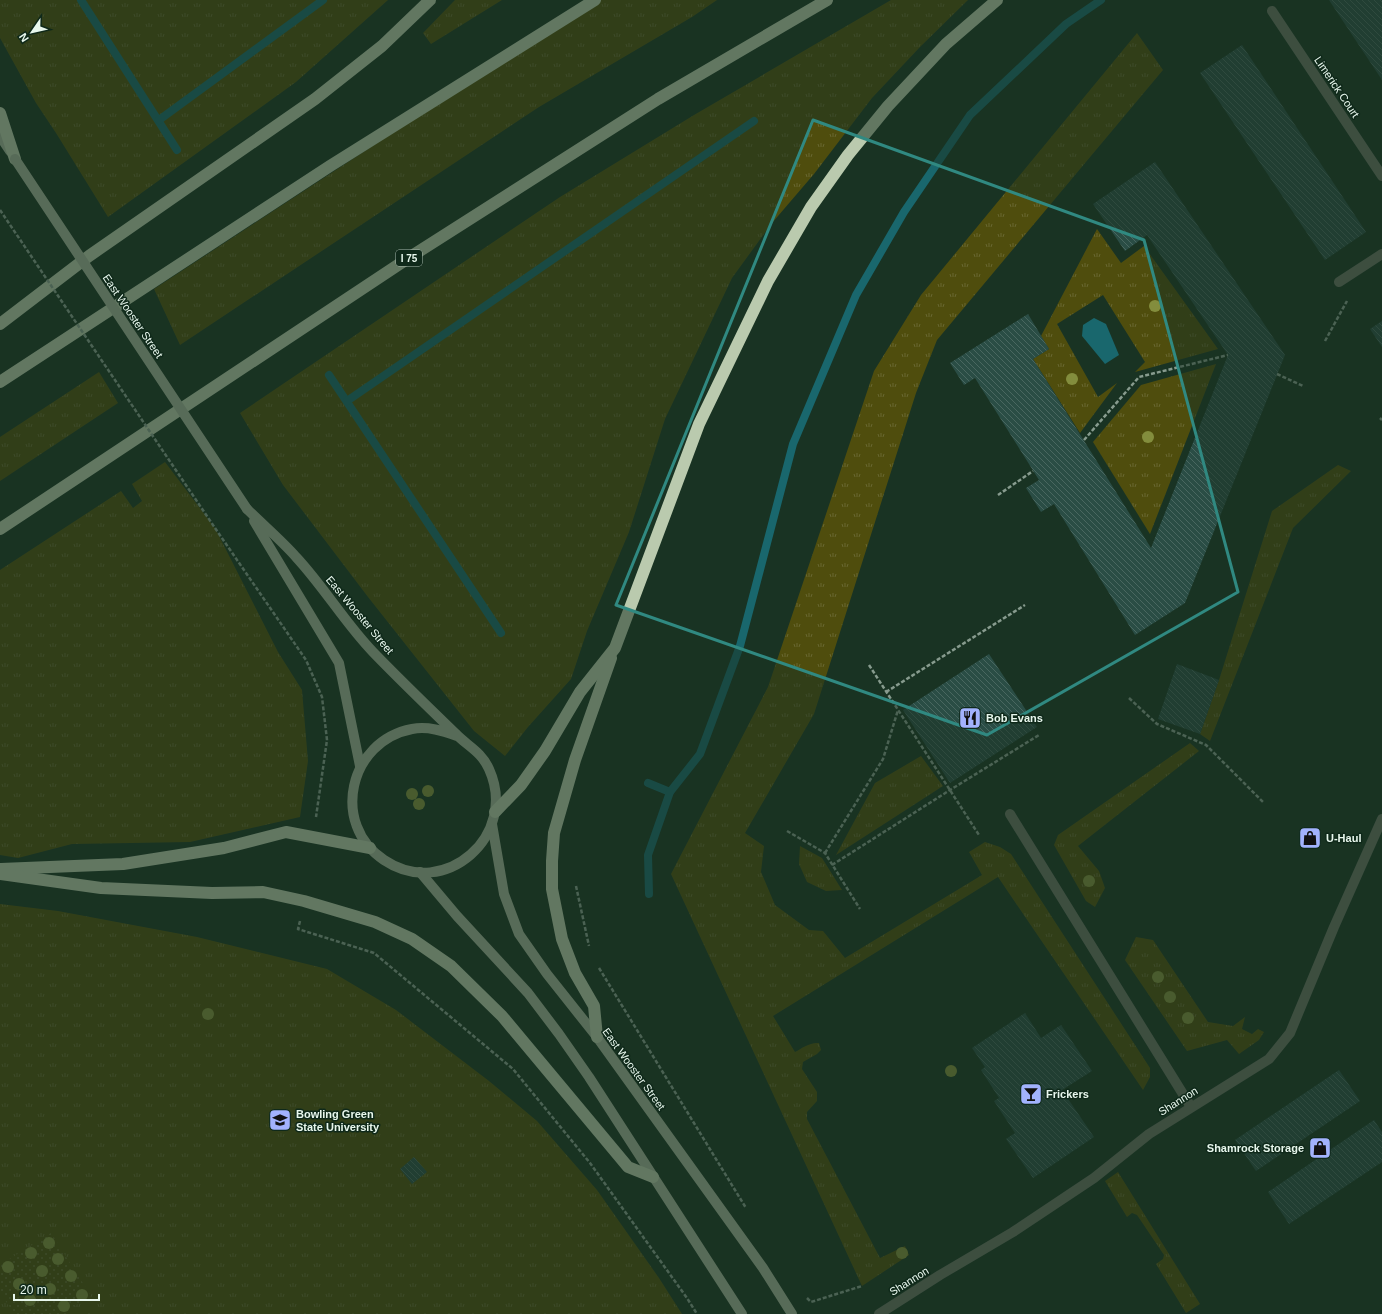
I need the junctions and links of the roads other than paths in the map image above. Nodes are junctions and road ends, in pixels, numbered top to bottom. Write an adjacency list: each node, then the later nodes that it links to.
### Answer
1 (430, 0): 12 (highway)
2 (595, 0): 13 (highway)
3 (827, 0): 15 (highway, I 75)
4 (997, 0): 16 (highway)
5 (1272, 11): 9 (lane, Limerick Court)
6 (0, 113): 8 (highway)
7 (0, 136): 8 (main road, East Wooster Street)
8 (15, 159): 14 (main road, East Wooster Street, bridge)
9 (1382, 176)
10 (1382, 254): 11 (lane)
11 (1339, 282)
12 (0, 324)
13 (0, 382)
14 (247, 509): 17 (main road, East Wooster Street); 18 (main road, East Wooster Street)
15 (0, 529)
16 (615, 648): 20 (highway); 26 (highway)
17 (457, 736): 18 (main road, East Wooster Street); 20 (main road, East Wooster Street)
18 (360, 766): 22 (main road, East Wooster Street)
19 (1010, 814): 27 (lane)
20 (494, 817): 24 (main road, East Wooster Street); 26 (main road, East Wooster Street)
21 (1382, 819): 27 (lane, Shannon)
22 (370, 848): 23 (highway); 24 (main road, East Wooster Street)
23 (0, 869)
24 (420, 872): 28 (main road)
25 (0, 874): 28 (highway)
26 (596, 1037): 30 (main road, East Wooster Street)
27 (1191, 1107): 31 (lane, Shannon)
28 (653, 1177): 29 (main road)
29 (742, 1314)
30 (792, 1314)
31 (880, 1314)

